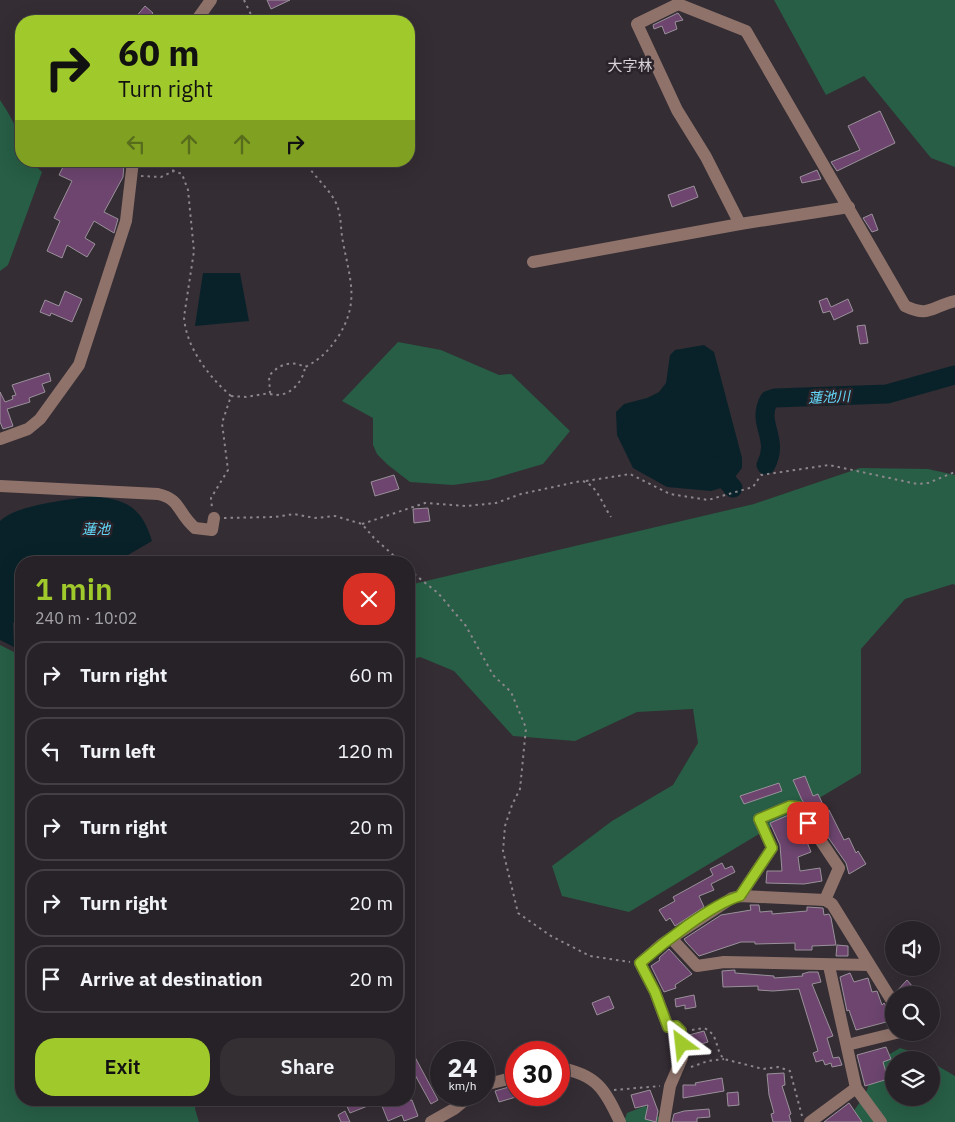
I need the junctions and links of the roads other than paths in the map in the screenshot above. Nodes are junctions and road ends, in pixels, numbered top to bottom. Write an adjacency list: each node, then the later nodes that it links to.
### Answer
1 (210, 0): 2 (street)
2 (200, 15)
3 (133, 167): 8 (street)
4 (849, 207): 5 (street); 5 (street); 7 (street)
5 (740, 224): 6 (street)
6 (533, 262)
7 (955, 301)
8 (0, 438)
9 (0, 486): 10 (street)
10 (214, 518)
11 (740, 896): 12 (street); 12 (street); 13 (street)
12 (825, 900): 14 (street)
13 (671, 938): 15 (street); 24 (street)
14 (869, 965): 15 (street); 16 (street)
15 (829, 966): 18 (street)
16 (885, 990)
17 (885, 1036): 18 (street)
18 (847, 1045): 20 (street)
19 (570, 1070): 23 (street)
20 (856, 1088): 25 (street); 26 (street)
21 (458, 1106): 22 (street)
22 (431, 1122)
23 (620, 1122)
24 (664, 1122)
25 (810, 1122)
26 (880, 1122)

